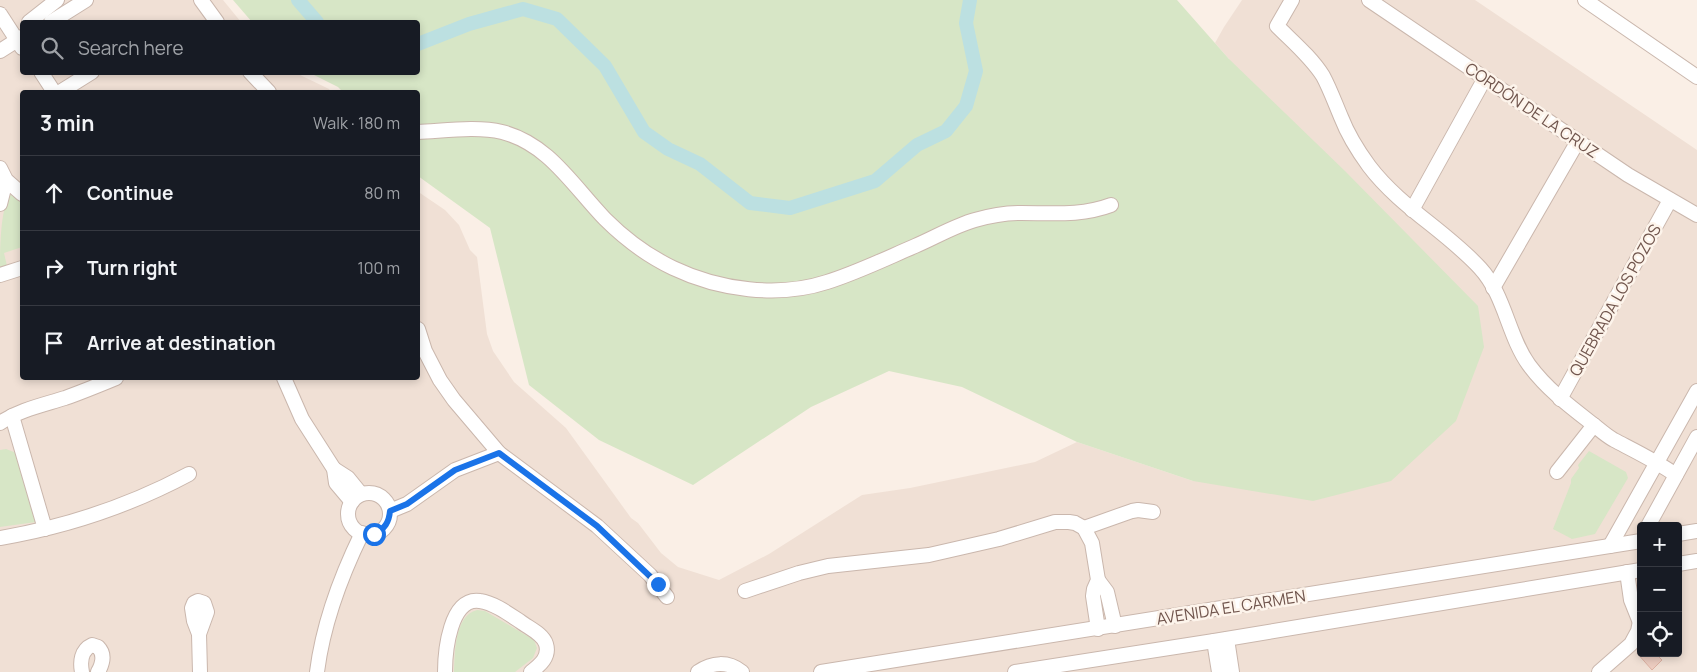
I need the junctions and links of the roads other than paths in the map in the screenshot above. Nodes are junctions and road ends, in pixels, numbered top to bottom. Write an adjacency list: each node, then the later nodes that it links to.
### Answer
1 (57, 0): 8 (street)
2 (85, 0): 9 (street)
3 (201, 0): 10 (street)
4 (1292, 0): 29 (street)
5 (1369, 0): 18 (street, CORDÓN DE LA CRUZ)
6 (1585, 0): 17 (street)
7 (0, 14): 11 (street)
8 (32, 20)
9 (53, 20)
10 (216, 20)
11 (20, 38)
12 (20, 40): 13 (street)
13 (0, 51)
14 (43, 75): 19 (street)
15 (87, 75): 20 (street)
16 (253, 75): 21 (street)
17 (1697, 77)
18 (1485, 78): 23 (street, CORDÓN DE LA CRUZ); 29 (street)
19 (53, 90)
20 (63, 90)
21 (267, 90)
22 (420, 132): 28 (street)
23 (1578, 141): 26 (street, CORDÓN DE LA CRUZ); 33 (street)
24 (3, 174): 25 (street); 27 (street)
25 (20, 192)
26 (1670, 200): 30 (street, CORDÓN DE LA CRUZ); 38 (street, QUEBRADA LOS POZOS)
27 (0, 204)
28 (1111, 205)
29 (1412, 210): 33 (street)
30 (1697, 215)
31 (20, 269): 32 (street)
32 (0, 275)
33 (1492, 288): 38 (street)
34 (420, 335): 42 (street)
35 (112, 380): 39 (street)
36 (285, 380): 47 (street)
37 (1697, 391): 43 (street)
38 (1560, 399): 40 (street)
39 (6, 419): 52 (street)
40 (1594, 425): 43 (street); 44 (street)
41 (1697, 438): 46 (street)
42 (499, 453): 48 (street); 64 (street)
43 (1657, 462): 46 (street); 58 (street)
44 (1556, 472)
45 (189, 474): 52 (street)
46 (1676, 475): 50 (street)
47 (357, 498): 48 (street); 54 (street)
48 (390, 511): 54 (street)
49 (1153, 512): 51 (street)
50 (1650, 522)
51 (1084, 528): 62 (street); 63 (street)
52 (45, 529): 56 (street)
53 (1697, 530): 55 (street)
54 (362, 533): 74 (street)
55 (1682, 533)
56 (0, 538)
57 (1637, 541): 58 (street, AVENIDA EL CARMEN)
58 (1610, 546): 66 (street, AVENIDA EL CARMEN)
59 (1697, 560): 60 (street)
60 (1682, 563)
61 (1637, 573): 65 (street); 70 (street, AVENIDA EL CARMEN)
62 (1098, 580): 66 (street); 67 (street)
63 (745, 591)
64 (667, 597)
65 (1637, 616)
66 (1115, 626): 67 (street, AVENIDA EL CARMEN)
67 (1098, 629): 79 (street, AVENIDA EL CARMEN)
68 (1637, 632): 83 (street)
69 (199, 634): 73 (street)
70 (1220, 640): 80 (street, AVENIDA EL CARMEN); 81 (street); 82 (street)
71 (82, 672): 72 (street)
72 (98, 672)
73 (200, 672)
74 (317, 672)
75 (445, 672): 76 (street)
76 (531, 672)
77 (698, 672): 78 (street)
78 (742, 672)
79 (820, 672)
80 (1015, 672)
81 (1219, 672)
82 (1232, 672)
83 (1599, 672)

